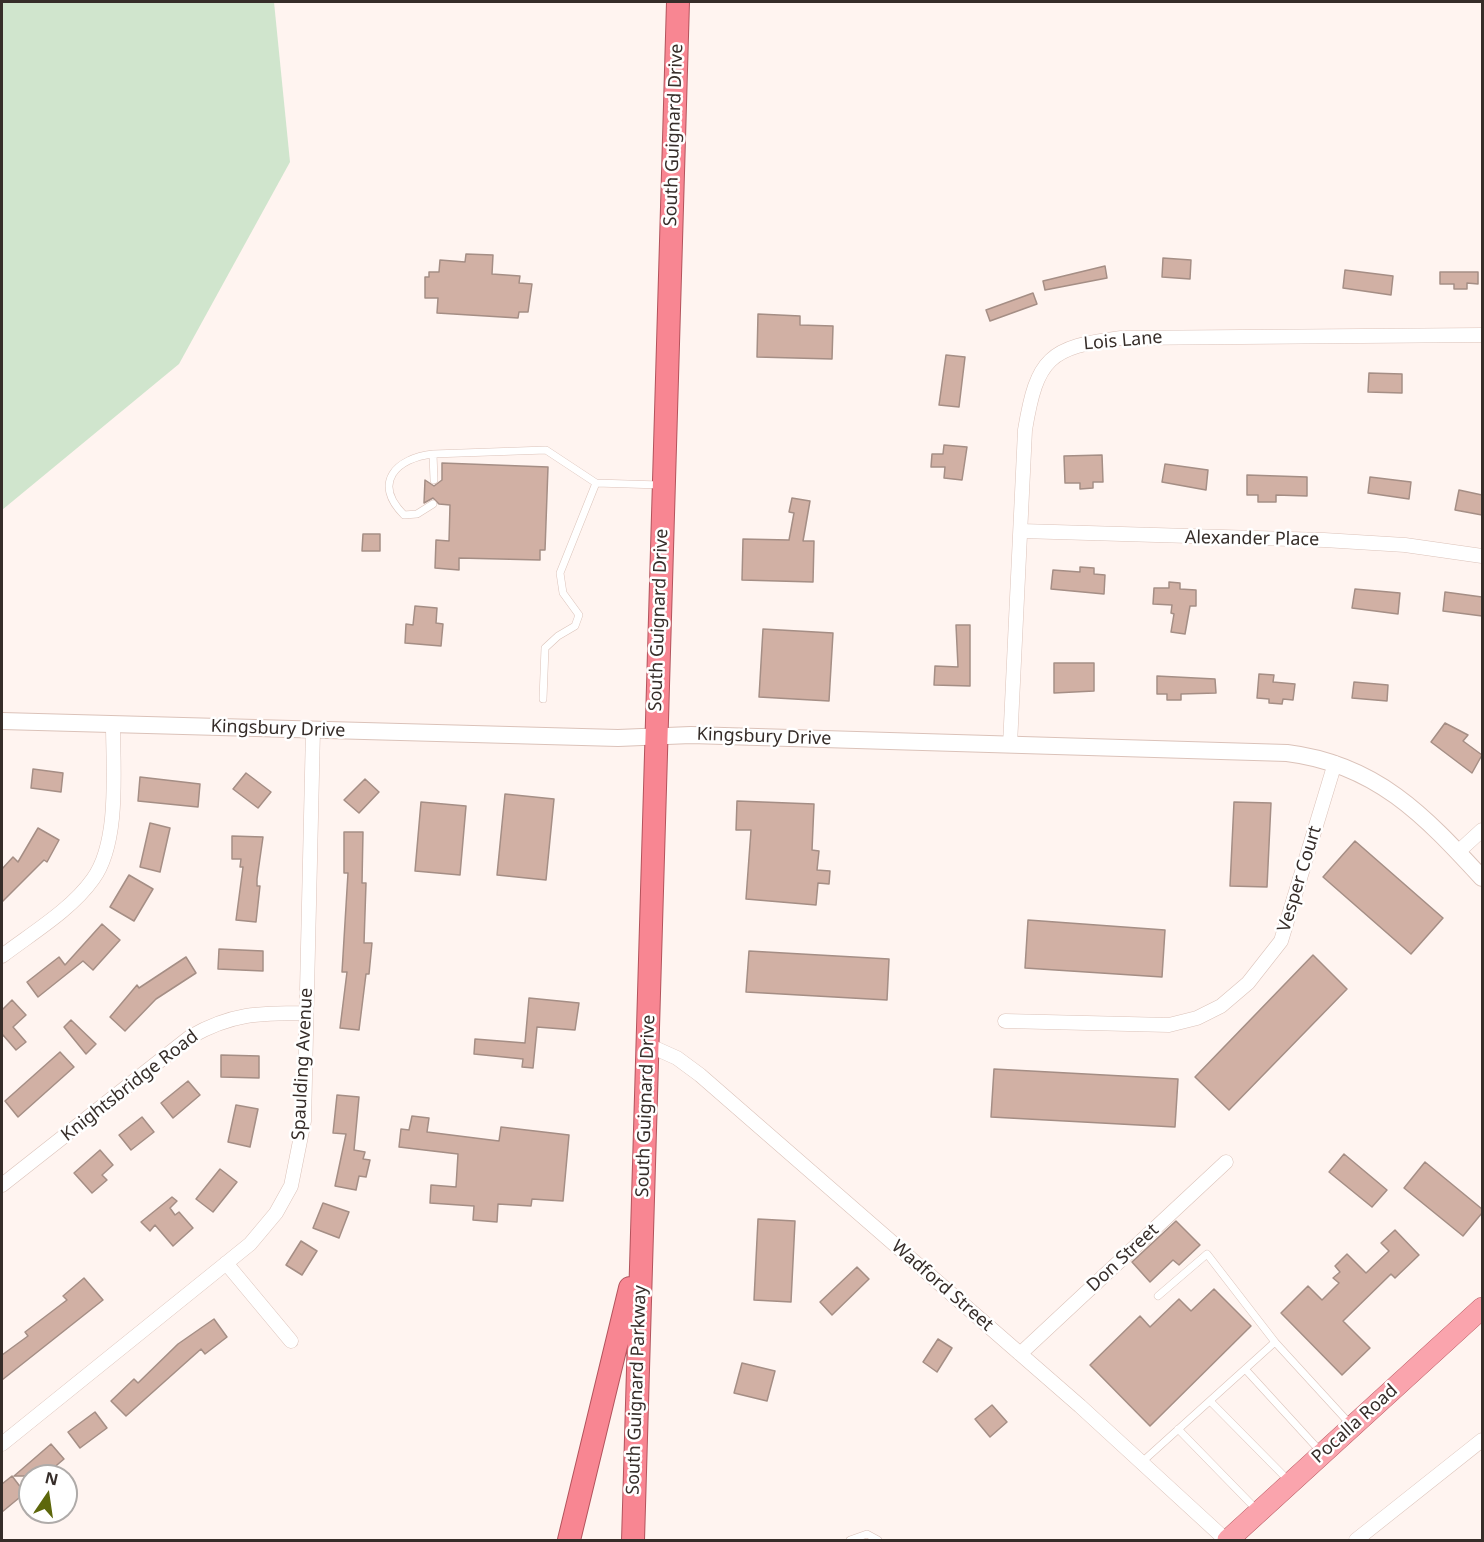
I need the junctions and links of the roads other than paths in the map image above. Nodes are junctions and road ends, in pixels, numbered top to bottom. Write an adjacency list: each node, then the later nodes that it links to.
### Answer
1 (678, 2): 6 (highway, South Guignard Drive)
2 (1482, 335): 8 (street, Lois Lane)
3 (433, 454): 4 (lane); 5 (lane); 7 (lane)
4 (434, 480)
5 (596, 483): 6 (lane); 10 (lane)
6 (663, 485): 14 (highway, South Guignard Drive)
7 (433, 504)
8 (1020, 531): 9 (street, Alexander Place); 15 (street, Lois Lane)
9 (1482, 556)
10 (543, 699)
11 (2, 721): 12 (street, Kingsbury Drive)
12 (113, 724): 13 (street, Kingsbury Drive); 20 (street)
13 (314, 730): 14 (street, Kingsbury Drive); 21 (street, Spaulding Avenue)
14 (655, 736): 15 (street, Kingsbury Drive); 23 (highway, South Guignard Drive)
15 (1010, 745): 16 (street, Kingsbury Drive)
16 (1335, 763): 18 (street, Kingsbury Drive); 22 (street, Vesper Court)
17 (1482, 830): 18 (street)
18 (1458, 852): 19 (street, Kingsbury Drive)
19 (1482, 878)
20 (2, 956)
21 (306, 1013): 25 (street, Knightsbridge Road); 27 (street, Spaulding Avenue)
22 (1005, 1021)
23 (648, 1045): 26 (highway, South Guignard Drive); 32 (street, Wadford Street)
24 (1226, 1162): 32 (street, Don Street)
25 (2, 1185)
26 (642, 1239): 43 (highway); 44 (highway, South Guignard Parkway)
27 (226, 1263): 30 (street); 38 (street, Spaulding Avenue)
28 (1158, 1296): 31 (lane)
29 (1482, 1308): 35 (main road, Pocalla Road)
30 (291, 1341)
31 (1275, 1342): 33 (lane); 35 (lane)
32 (1020, 1354): 40 (street, Wadford Street)
33 (1245, 1369): 34 (lane); 39 (lane)
34 (1210, 1401): 36 (lane); 41 (lane)
35 (1353, 1427): 39 (main road, Pocalla Road)
36 (1178, 1429): 40 (lane); 42 (lane)
37 (1482, 1440): 48 (street)
38 (2, 1444)
39 (1323, 1454): 41 (main road, Pocalla Road)
40 (1141, 1463): 47 (street, Wadford Street)
41 (1292, 1483): 42 (main road, Pocalla Road)
42 (1259, 1512): 47 (main road, Pocalla Road)
43 (569, 1540)
44 (633, 1540)
45 (850, 1540): 46 (lane)
46 (878, 1540)
47 (1227, 1540)
48 (1356, 1540)

